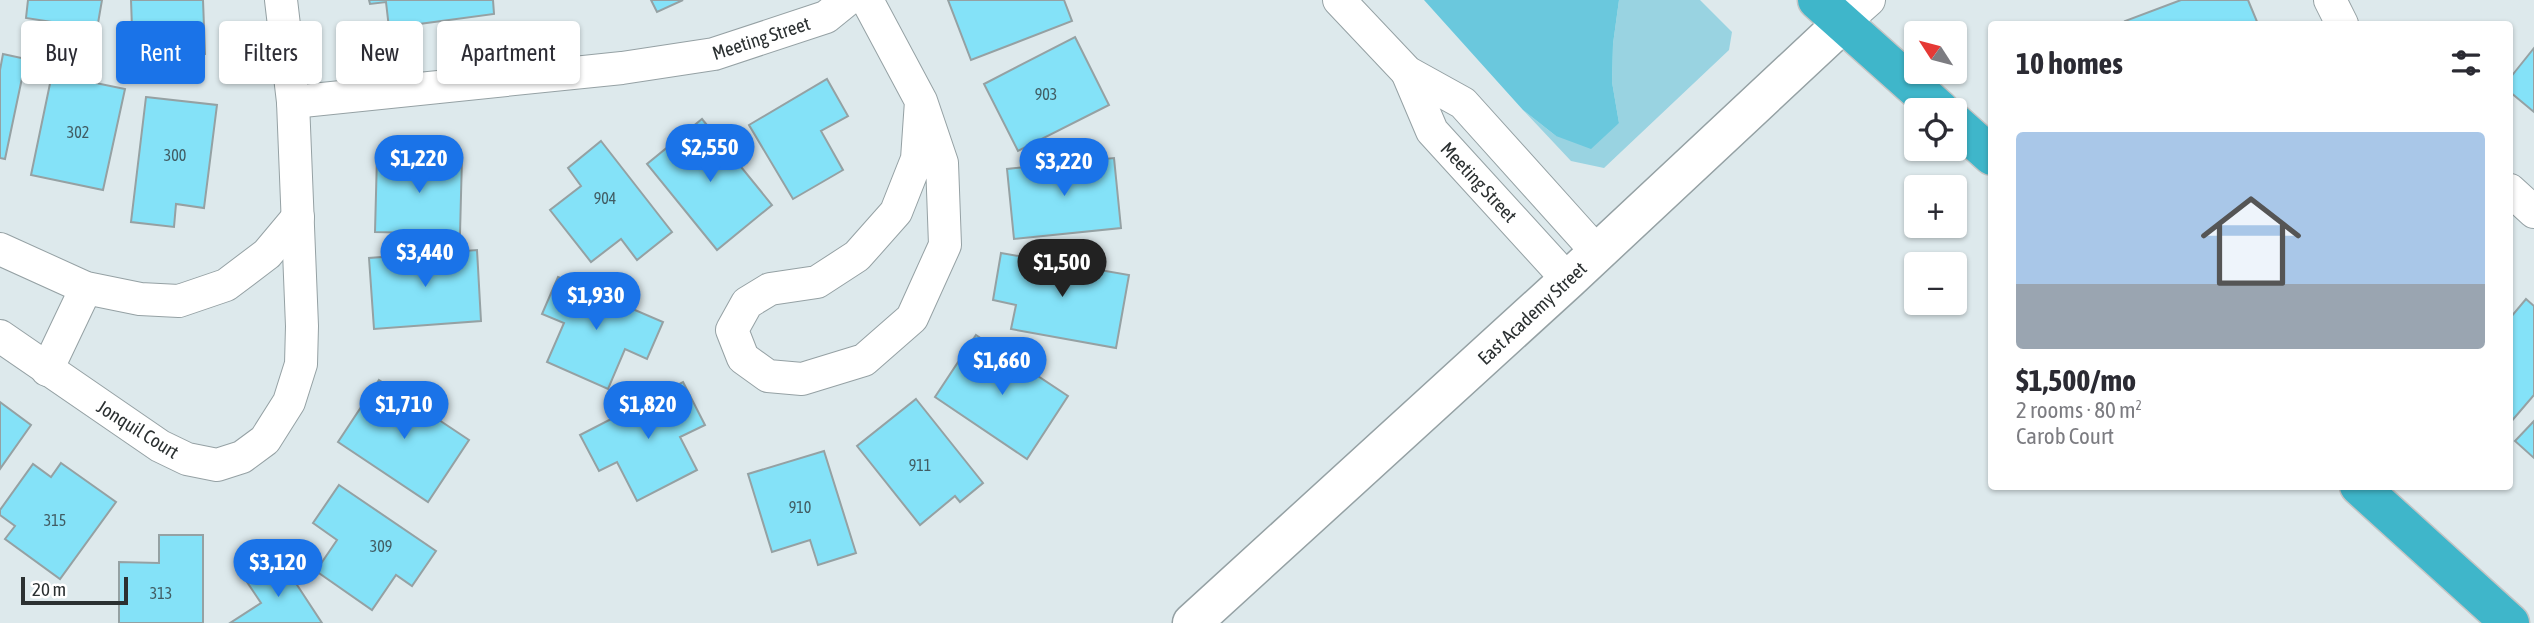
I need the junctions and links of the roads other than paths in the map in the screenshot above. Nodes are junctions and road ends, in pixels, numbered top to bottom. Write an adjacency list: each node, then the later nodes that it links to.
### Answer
1 (281, 0): 11 (street, Jonquil Court)
2 (847, 0): 11 (street, Meeting Street)
3 (867, 0): 10 (street)
4 (1339, 0): 8 (street, Meeting Street)
5 (2330, 0): 7 (street)
6 (1843, 8): 9 (highway); 18 (street, East Academy Street)
7 (2340, 21)
8 (1407, 72): 18 (street, Meeting Street); 19 (street, Meeting Street)
9 (1929, 98)
10 (921, 101): 10 (street)
11 (293, 102): 16 (street, Jonquil Court)
12 (1967, 134): 13 (highway)
13 (1988, 152)
14 (2513, 193): 15 (street)
15 (2534, 212)
16 (298, 217): 20 (street); 22 (street, Jonquil Court)
17 (0, 249): 20 (street)
18 (1598, 253): 19 (street, East Academy Street)
19 (1568, 280): 24 (street, East Academy Street)
20 (86, 288): 22 (street)
21 (0, 336): 22 (street, Jonquil Court)
22 (47, 370)
23 (2363, 490): 25 (highway)
24 (1192, 623)
25 (2510, 623)

